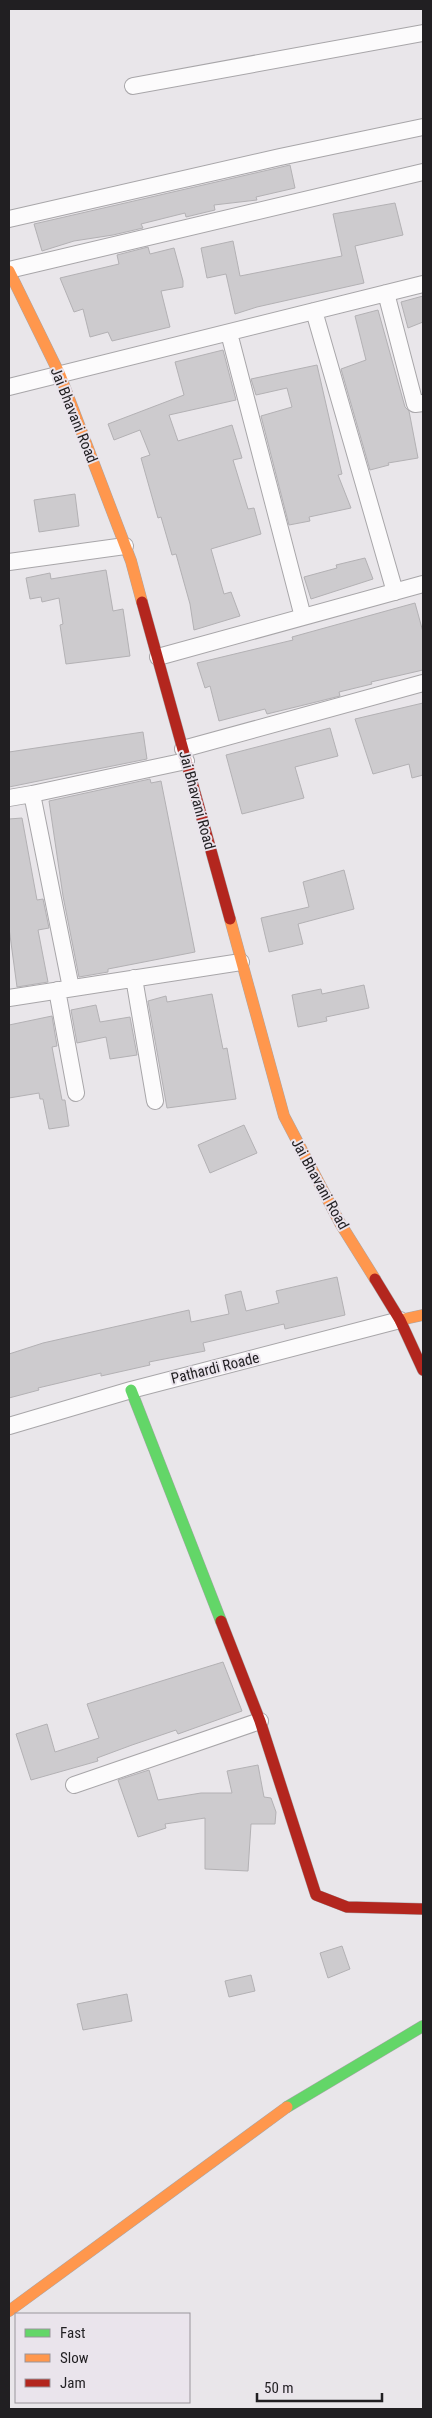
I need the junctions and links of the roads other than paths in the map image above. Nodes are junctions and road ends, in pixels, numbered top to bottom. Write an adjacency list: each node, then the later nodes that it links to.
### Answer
1 (423, 33): 2 (street)
2 (133, 86)
3 (423, 128): 5 (street)
4 (423, 172): 6 (street)
5 (9, 219)
6 (9, 271): 11 (street, Jai Bhavani Road)
7 (423, 284): 8 (street)
8 (386, 294): 9 (street); 13 (street)
9 (314, 311): 10 (street); 17 (street)
10 (229, 333): 11 (street); 18 (street)
11 (60, 375): 12 (street); 14 (street, Jai Bhavani Road)
12 (9, 387)
13 (423, 403)
14 (125, 546): 15 (street); 19 (street, Jai Bhavani Road)
15 (9, 562)
16 (423, 584): 17 (street)
17 (395, 592): 18 (street)
18 (303, 617): 19 (street)
19 (158, 657): 21 (street, Jai Bhavani Road)
20 (423, 683): 21 (street)
21 (185, 755): 22 (street); 24 (street, Jai Bhavani Road)
22 (32, 794): 23 (street); 26 (street)
23 (9, 798)
24 (242, 962): 25 (street); 31 (street, Jai Bhavani Road)
25 (134, 978): 26 (street); 29 (street)
26 (64, 989): 27 (street); 28 (street)
27 (9, 998)
28 (76, 1093)
29 (155, 1101)
30 (423, 1314): 31 (street, Pathardi Roade)
31 (400, 1320): 32 (street, Jai Bhavani Road); 33 (street, Pathardi Roade)
32 (423, 1370)
33 (131, 1390): 34 (street, Pathardi Roade); 35 (street)
34 (9, 1426)
35 (260, 1722): 36 (street); 37 (street)
36 (74, 1785)
37 (423, 1909)
38 (423, 2026): 39 (street)
39 (9, 2311)

